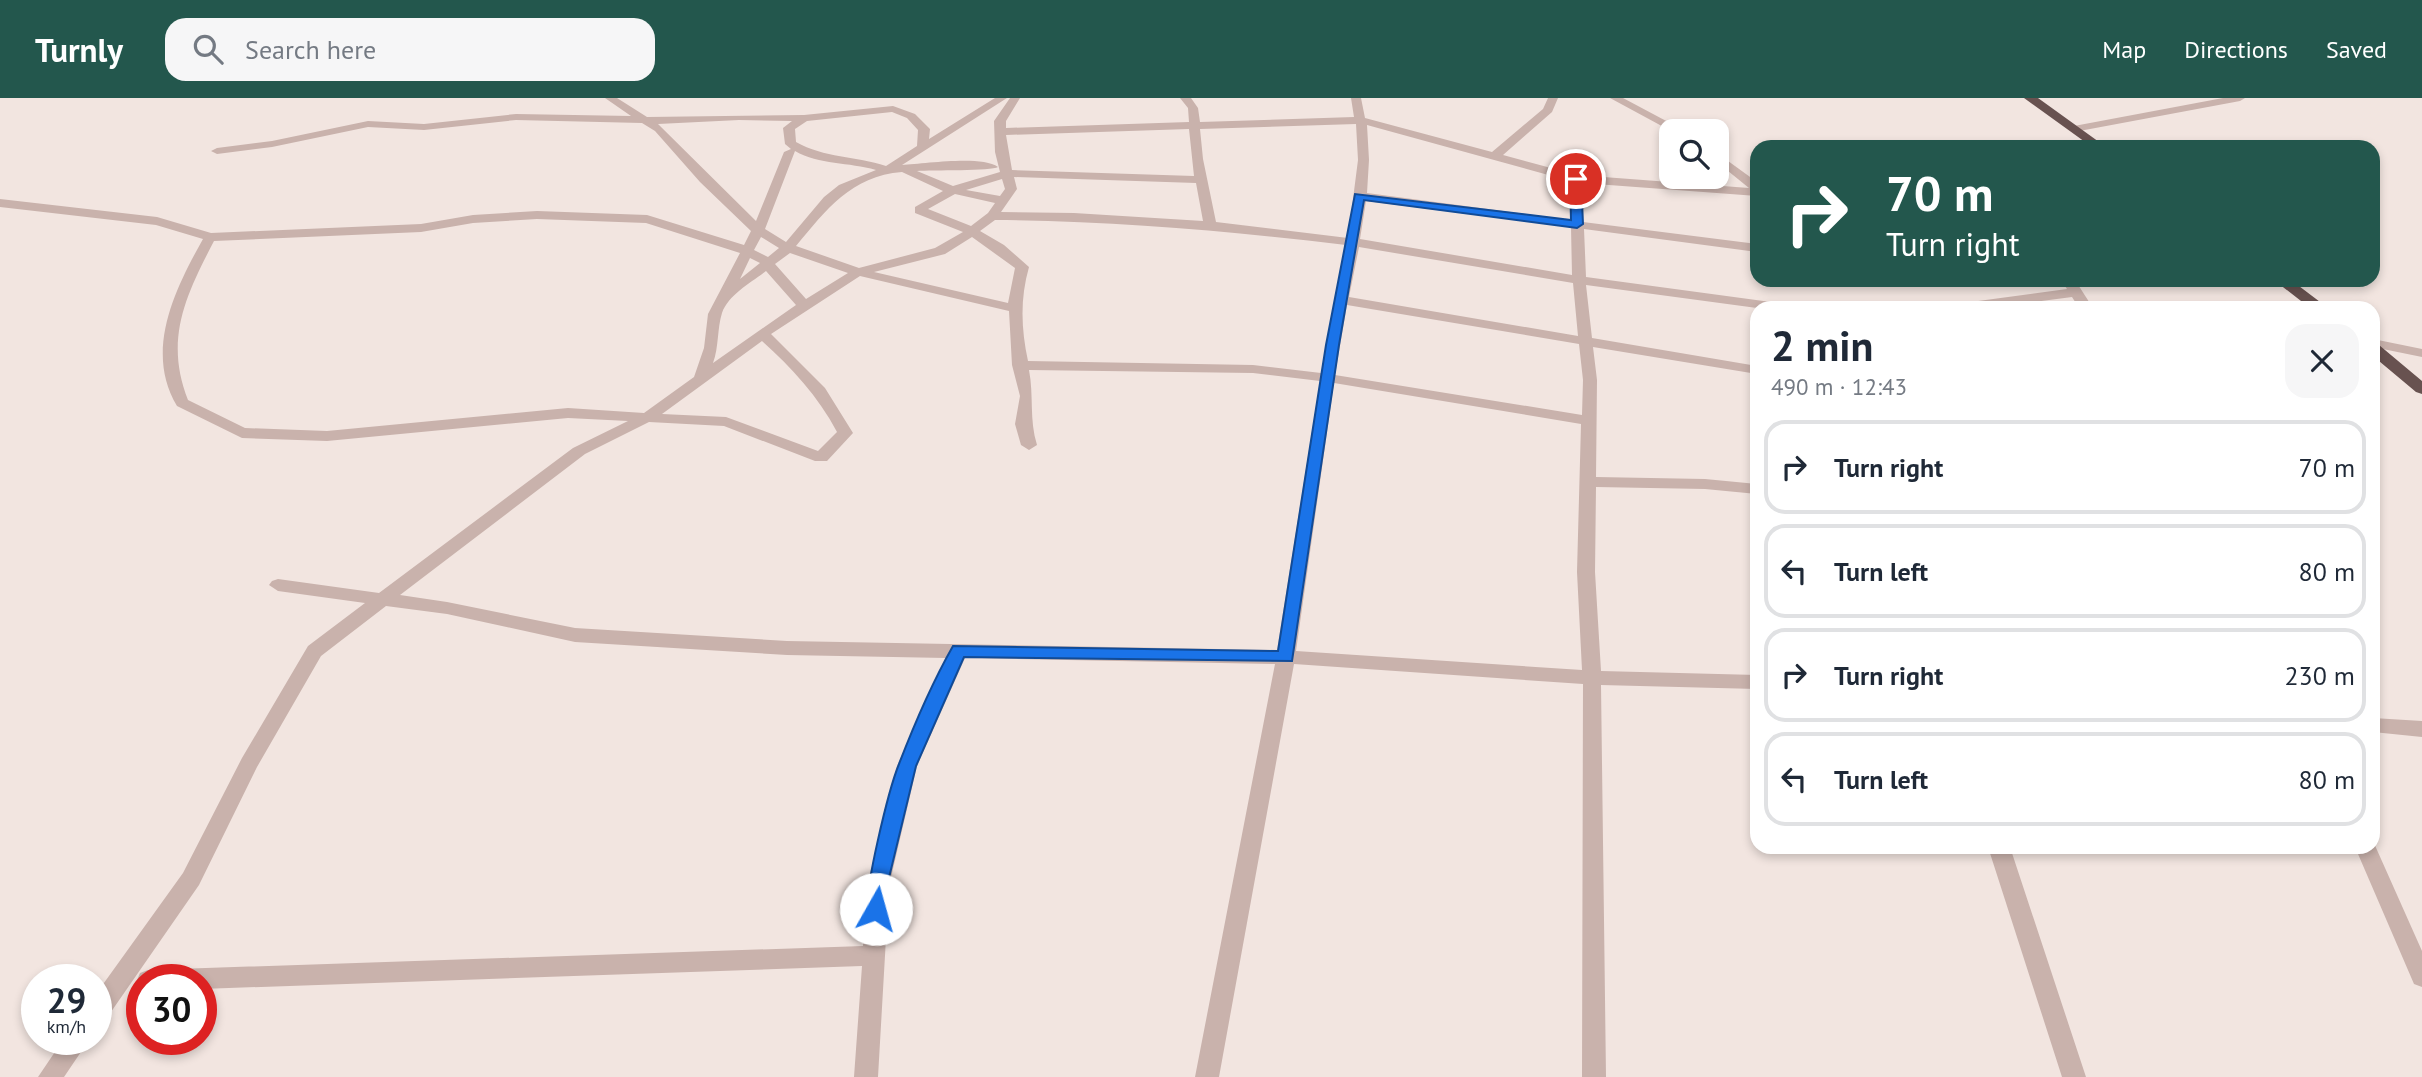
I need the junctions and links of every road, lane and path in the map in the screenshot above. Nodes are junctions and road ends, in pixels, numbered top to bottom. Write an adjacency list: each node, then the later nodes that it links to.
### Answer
1 (611, 98): 12 (street)
2 (1002, 98): 18 (street)
3 (1015, 98): 16 (street)
4 (1185, 98): 14 (street)
5 (1356, 98): 11 (street)
6 (1553, 98): 21 (street)
7 (1615, 98): 13 (street)
8 (2031, 98): 15 (highway)
9 (2240, 98): 15 (street)
10 (804, 118): 12 (street); 18 (street); 25 (street)
11 (1362, 120): 14 (street); 21 (street); 32 (street)
12 (646, 121): 19 (street); 38 (street)
13 (1659, 121)
14 (1194, 125): 16 (street); 28 (street)
15 (2074, 129): 17 (highway)
16 (1000, 132): 26 (street)
17 (2090, 140)
18 (923, 146): 25 (street)
19 (217, 151)
20 (790, 152): 38 (street)
21 (1494, 157): 27 (street)
22 (1729, 166): 29 (street)
23 (992, 167): 24 (street)
24 (905, 169): 25 (street); 30 (street)
25 (887, 170): 43 (street)
26 (1008, 173): 28 (street); 30 (street); 33 (street)
27 (1576, 179): 31 (street); 36 (street)
28 (1201, 180): 37 (street)
29 (1750, 184)
30 (956, 189): 33 (street); 39 (street)
31 (1750, 190)
32 (1359, 196): 36 (street); 41 (street)
33 (1004, 201): 35 (street)
34 (0, 202): 40 (street)
35 (992, 216): 37 (street); 39 (street)
36 (1577, 224): 42 (street); 47 (street)
37 (1210, 225): 41 (street)
38 (758, 230): 43 (street); 44 (street)
39 (971, 232): 46 (street); 56 (street)
40 (210, 237): 44 (street); 67 (street)
41 (1353, 242): 47 (street); 51 (street)
42 (1750, 247)
43 (788, 248): 45 (street); 46 (street)
44 (745, 250): 45 (street); 50 (street)
45 (767, 262): 50 (street); 55 (street)
46 (858, 272): 55 (street); 56 (street)
47 (1579, 280): 54 (street); 58 (street)
48 (2067, 287): 52 (street)
49 (2291, 287): 53 (highway)
50 (724, 297): 65 (street)
51 (1341, 300): 58 (street); 64 (street)
52 (1993, 301)
53 (2310, 301)
54 (1750, 303)
55 (805, 306): 57 (street)
56 (1016, 309): 62 (street)
57 (763, 334): 65 (street); 67 (street)
58 (1586, 341): 63 (street); 68 (street)
59 (2380, 344): 60 (street)
60 (2422, 353)
61 (2380, 354): 66 (highway)
62 (1019, 365): 64 (street); 69 (street)
63 (1750, 369)
64 (1328, 378): 68 (street); 75 (street)
65 (700, 380): 67 (street)
66 (2422, 389)
67 (648, 418): 73 (street)
68 (1590, 421): 70 (street)
69 (1029, 445)
70 (1588, 482): 71 (street); 76 (street)
71 (1750, 488)
72 (278, 585): 73 (street)
73 (383, 600): 74 (street); 83 (street)
74 (959, 650): 75 (street); 82 (street)
75 (1286, 657): 76 (street); 91 (street)
76 (1592, 678): 77 (street); 92 (street)
77 (1750, 682)
78 (2380, 726): 79 (street)
79 (2422, 729)
80 (2001, 854): 93 (street)
81 (2369, 854): 84 (street)
82 (873, 956): 85 (street); 90 (street)
83 (141, 964)
84 (2422, 977)
85 (217, 978)
86 (126, 986): 87 (street)
87 (112, 999)
88 (66, 1055): 89 (street)
89 (50, 1077)
90 (866, 1077)
91 (1207, 1077)
92 (1594, 1077)
93 (2074, 1077)

